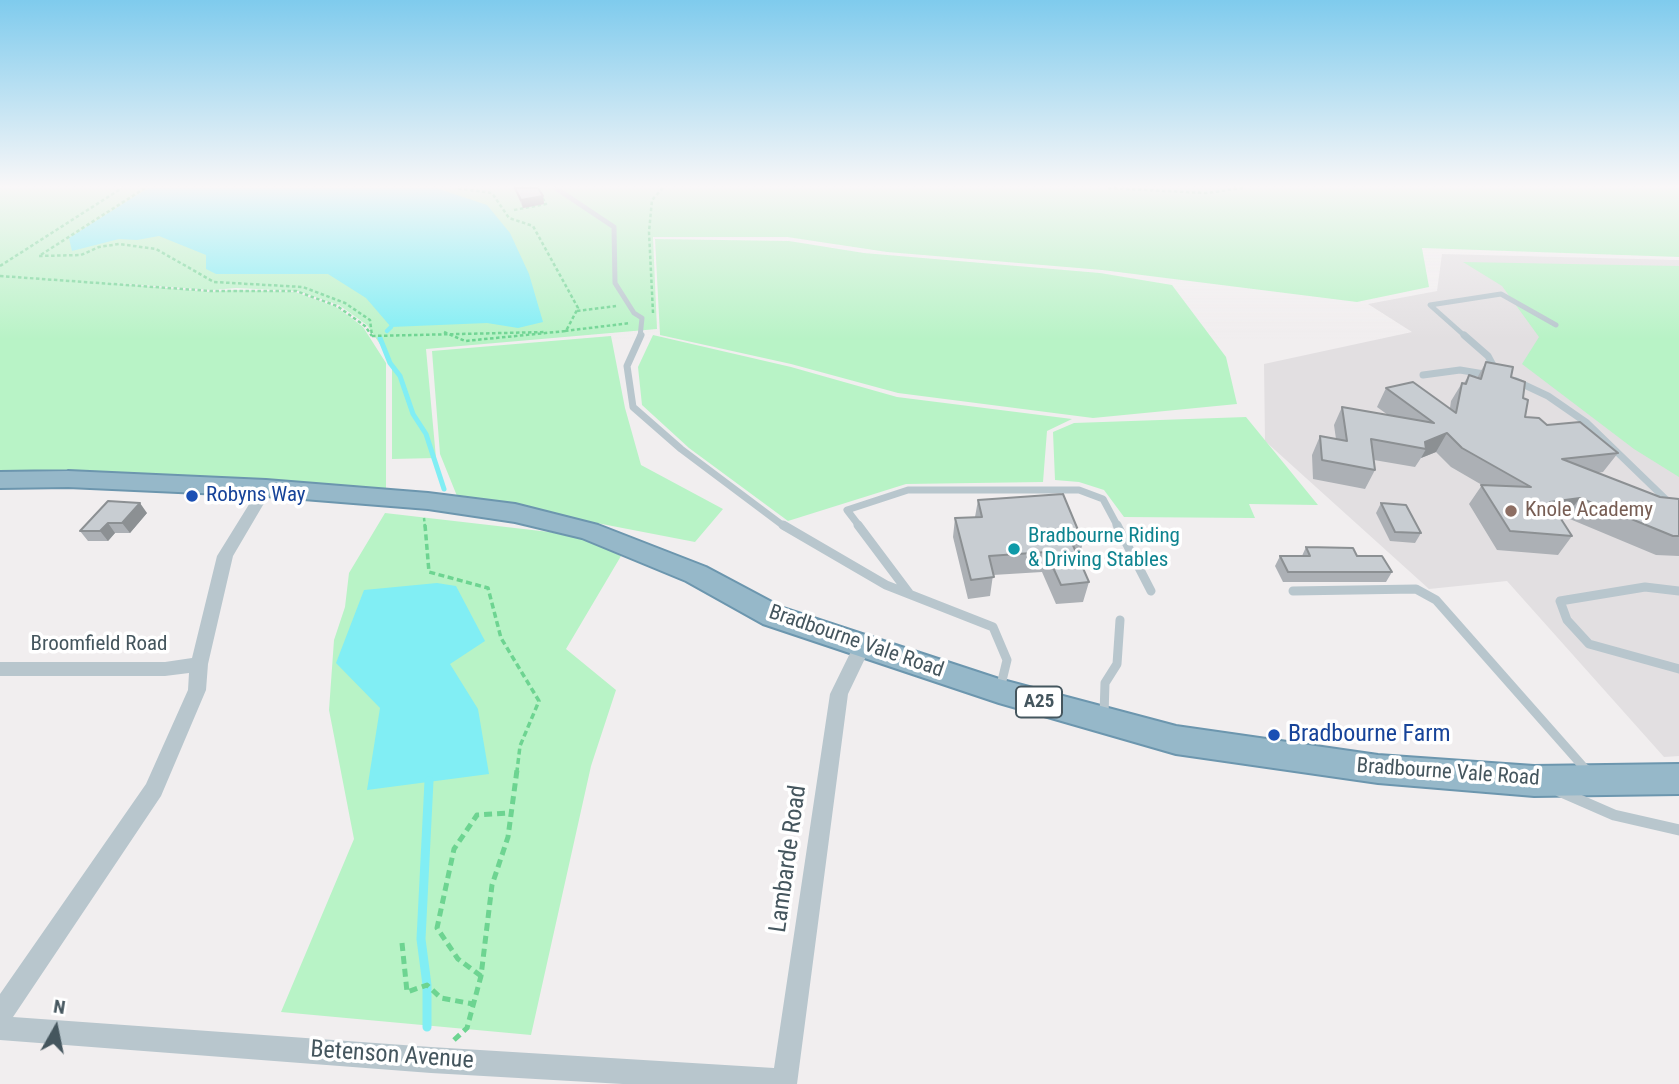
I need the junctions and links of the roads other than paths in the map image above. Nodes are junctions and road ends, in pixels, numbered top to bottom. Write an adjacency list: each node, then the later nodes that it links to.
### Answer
1 (614, 239): 11 (lane)
2 (1556, 325): 3 (lane)
3 (1423, 375)
4 (1510, 380): 7 (lane)
5 (0, 480): 6 (highway, Bradbourne Vale Road / A25)
6 (266, 488): 13 (highway, Bradbourne Vale Road / A25); 14 (street)
7 (1679, 512)
8 (1151, 591): 11 (lane)
9 (1293, 591): 21 (lane)
10 (1679, 591): 16 (lane)
11 (911, 595): 17 (lane)
12 (1120, 620): 18 (lane)
13 (862, 646): 17 (highway, Bradbourne Vale Road / A25); 25 (street, Lambarde Road)
14 (199, 664): 15 (street, Broomfield Road); 23 (street)
15 (0, 669)
16 (1679, 669)
17 (999, 691): 18 (highway, Bradbourne Vale Road / A25)
18 (1104, 720): 20 (highway, Bradbourne Vale Road / A25)
19 (1679, 779): 21 (highway, Bradbourne Vale Road / A25)
20 (1534, 780): 21 (highway, Bradbourne Vale Road / A25); 22 (lane)
21 (1596, 780)
22 (1679, 830)
23 (0, 1015)
24 (0, 1028): 25 (street, Betenson Avenue)
25 (785, 1083)

